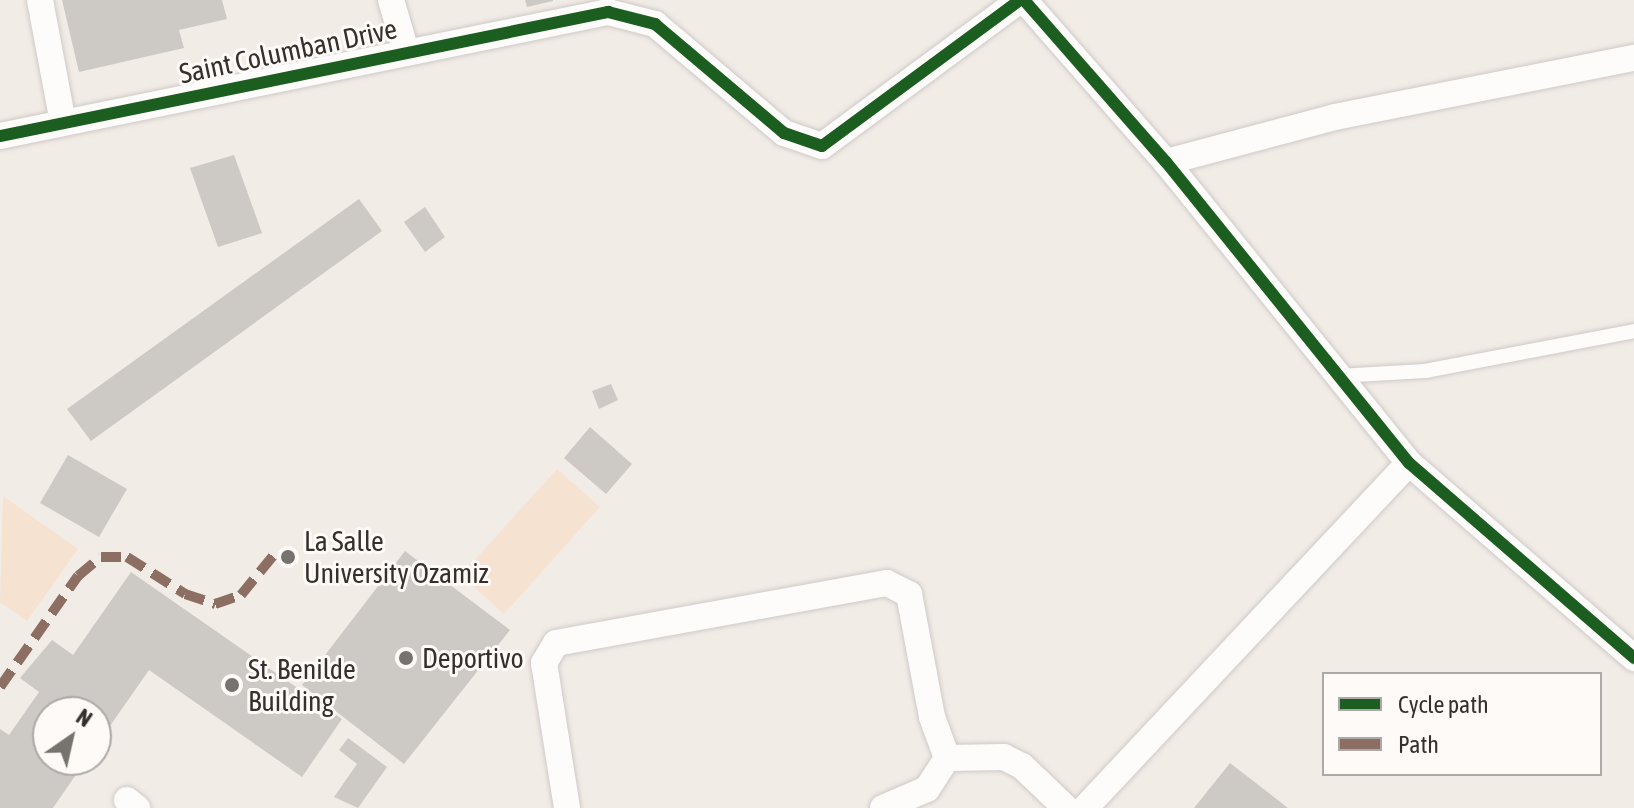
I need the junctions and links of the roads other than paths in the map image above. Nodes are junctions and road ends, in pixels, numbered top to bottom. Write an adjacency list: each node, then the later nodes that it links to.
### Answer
1 (40, 0): 6 (street)
2 (391, 0): 4 (street)
3 (1022, 0): 4 (street, Saint Columban Drive); 8 (street)
4 (406, 51): 6 (street, Saint Columban Drive)
5 (1634, 58): 8 (street)
6 (63, 123): 7 (street, Saint Columban Drive)
7 (0, 136)
8 (1166, 162): 10 (street)
9 (1634, 331): 10 (lane)
10 (1338, 376): 11 (street)
11 (1409, 463): 12 (street); 17 (street)
12 (1634, 658)
13 (947, 758): 14 (street); 15 (street); 16 (street)
14 (567, 808)
15 (883, 808)
16 (1066, 808)
17 (1085, 808)

